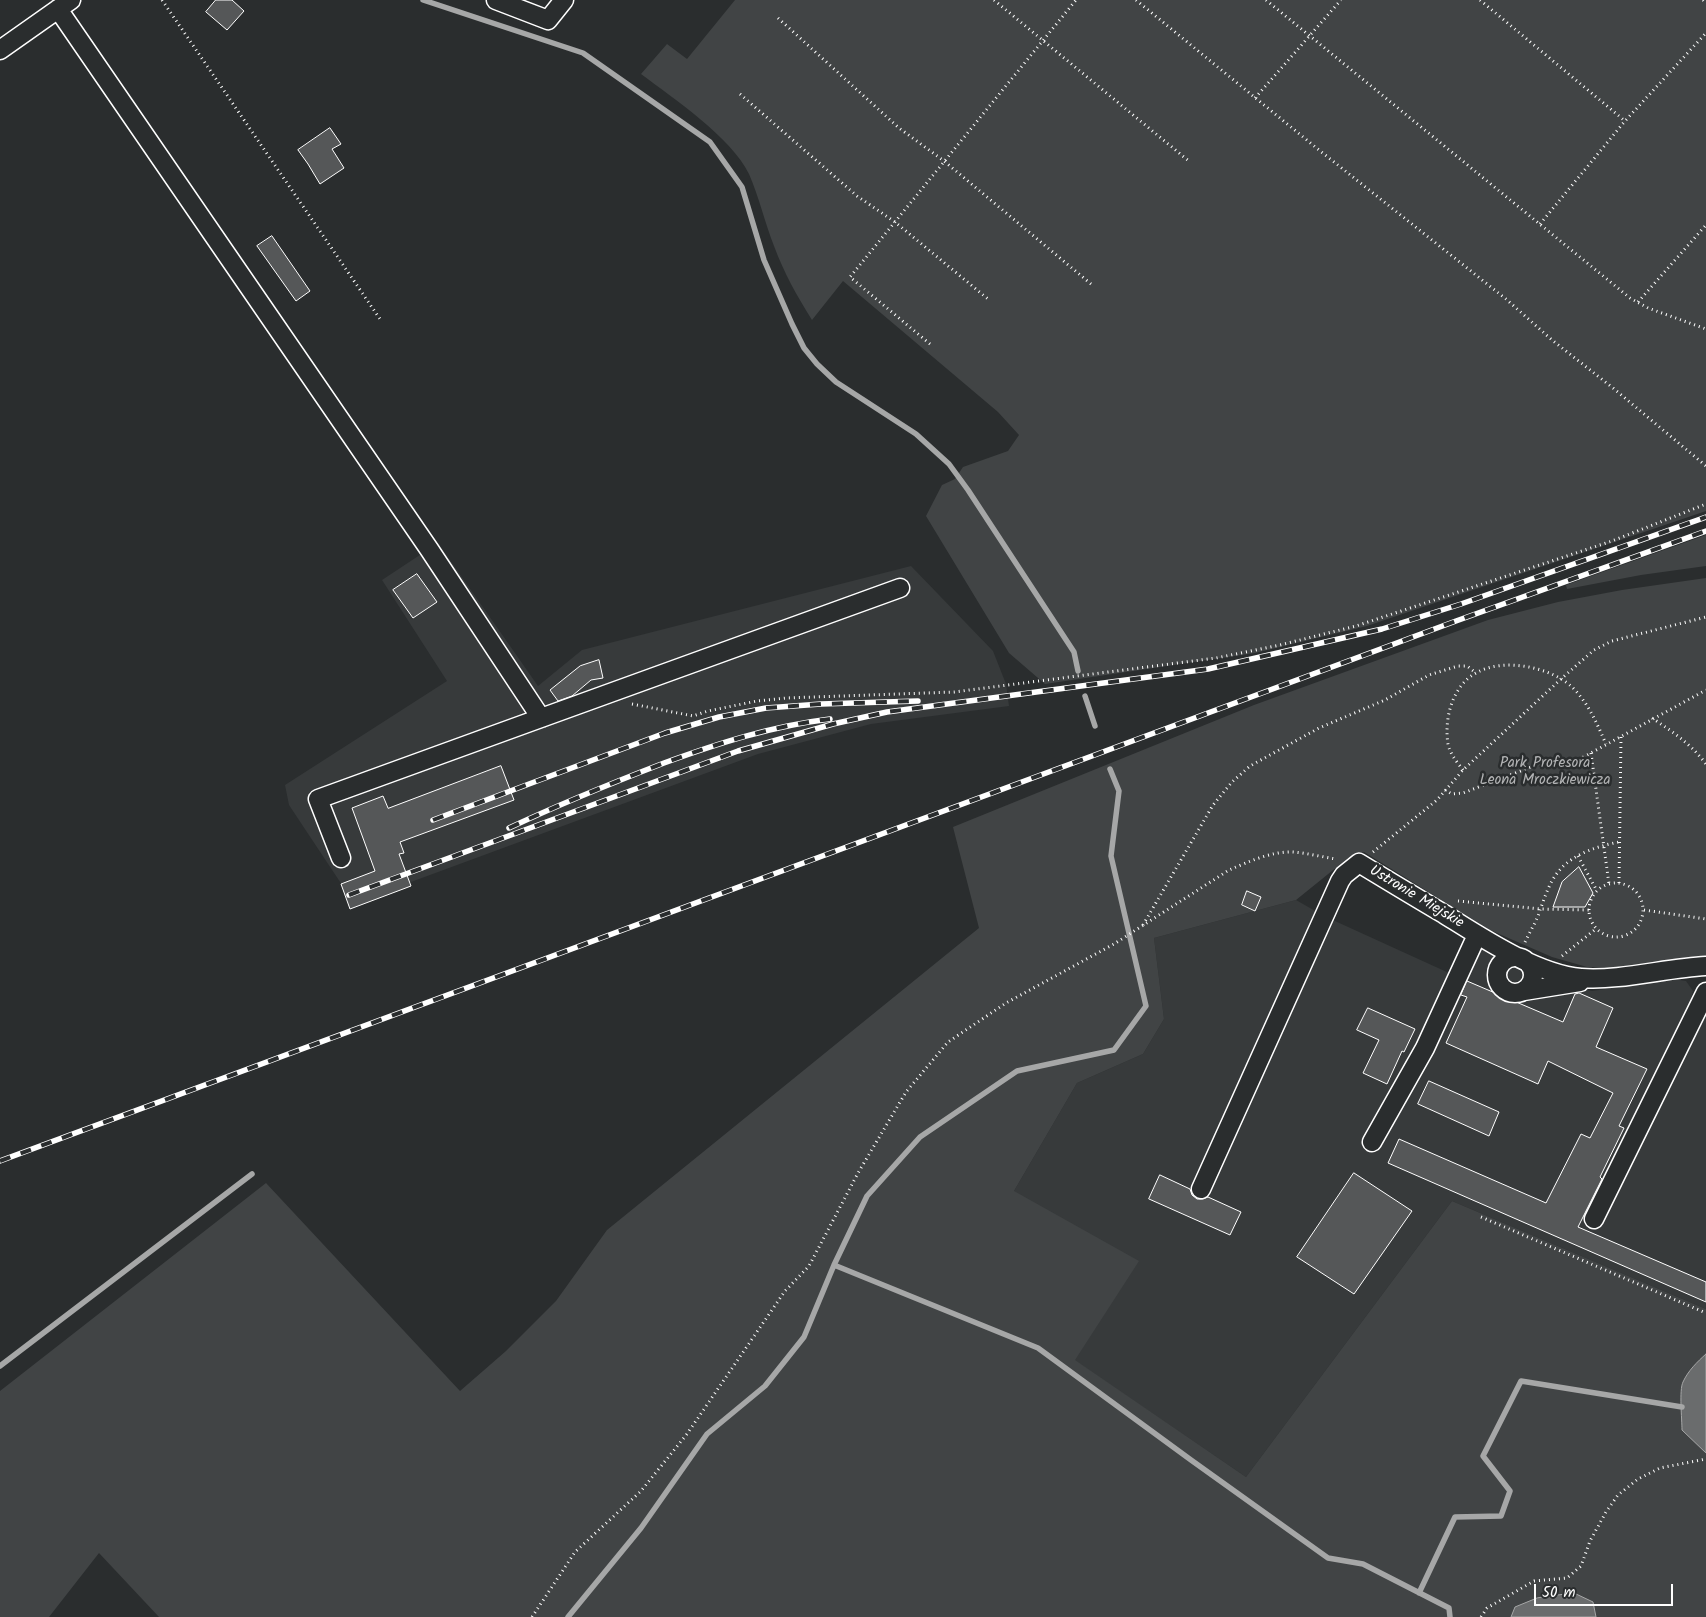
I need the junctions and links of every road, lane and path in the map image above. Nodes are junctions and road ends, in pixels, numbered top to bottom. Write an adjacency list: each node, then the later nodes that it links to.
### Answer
1 (162, 0): 29 (path)
2 (496, 0): 3 (street)
3 (564, 0)
4 (994, 0): 16 (path)
5 (1076, 0): 16 (path)
6 (1136, 0): 19 (path)
7 (1266, 0): 15 (path)
8 (1341, 0): 15 (path)
9 (1480, 0): 20 (path)
10 (1703, 0): 11 (path)
11 (1706, 3)
12 (64, 5): 17 (street); 40 (street)
13 (778, 18): 21 (path)
14 (1706, 33): 20 (path)
15 (1310, 36): 19 (path); 24 (path)
16 (1043, 40): 21 (path); 22 (path)
17 (0, 50)
18 (740, 94): 23 (path)
19 (1255, 98): 32 (path)
20 (1625, 122): 24 (path)
21 (944, 161): 23 (path); 26 (path)
22 (1190, 162)
23 (895, 222): 27 (path); 31 (path)
24 (1540, 224): 28 (path)
25 (1706, 225): 28 (path)
26 (1091, 284)
27 (988, 299)
28 (1638, 302): 30 (path)
29 (380, 319)
30 (1706, 329)
31 (930, 344)
32 (1706, 466)
33 (1706, 504): 39 (path)
34 (900, 588): 40 (street)
35 (1706, 617): 37 (path)
36 (1476, 673): 37 (path); 46 (path); 63 (path)
37 (1561, 679): 43 (path); 46 (path)
38 (1706, 690): 41 (path)
39 (625, 703)
40 (541, 718): 53 (street)
41 (1652, 718): 42 (path); 45 (path)
42 (1621, 736): 43 (path); 48 (path)
43 (1606, 744): 44 (path)
44 (1591, 753): 47 (path); 49 (path)
45 (1706, 764)
46 (1463, 770): 47 (path)
47 (1445, 790): 50 (path)
48 (1619, 842): 49 (path); 55 (path)
49 (1602, 846): 52 (path); 56 (path)
50 (1375, 850): 51 (path); 54 (path)
51 (1383, 856)
52 (1578, 856): 57 (path); 59 (path)
53 (341, 858)
54 (1359, 863): 63 (path); 65 (street, Ustronie Miejskie); 73 (street, Ustronie Miejskie)
55 (1619, 883): 56 (path); 61 (path)
56 (1608, 884): 60 (path)
57 (1597, 891)
58 (1450, 900): 59 (path)
59 (1541, 909): 60 (path); 66 (path)
60 (1589, 910): 64 (path)
61 (1644, 910): 62 (path); 64 (path)
62 (1706, 919)
63 (1142, 925): 78 (path)
64 (1597, 928): 68 (path)
65 (1477, 935): 66 (street, Ustronie Miejskie); 72 (street)
66 (1521, 958): 68 (street, Ustronie Miejskie); 70 (street); 70 (street)
67 (1706, 966): 69 (street, Ustronie Miejskie)
68 (1547, 969): 69 (street, Ustronie Miejskie)
69 (1612, 977): 70 (street)
70 (1524, 991)
71 (1706, 992): 75 (street)
72 (1372, 1142)
73 (1201, 1189)
74 (1481, 1217): 76 (path)
75 (1594, 1220)
76 (1706, 1313)
77 (1706, 1459): 79 (path)
78 (532, 1617)
79 (1481, 1617)

